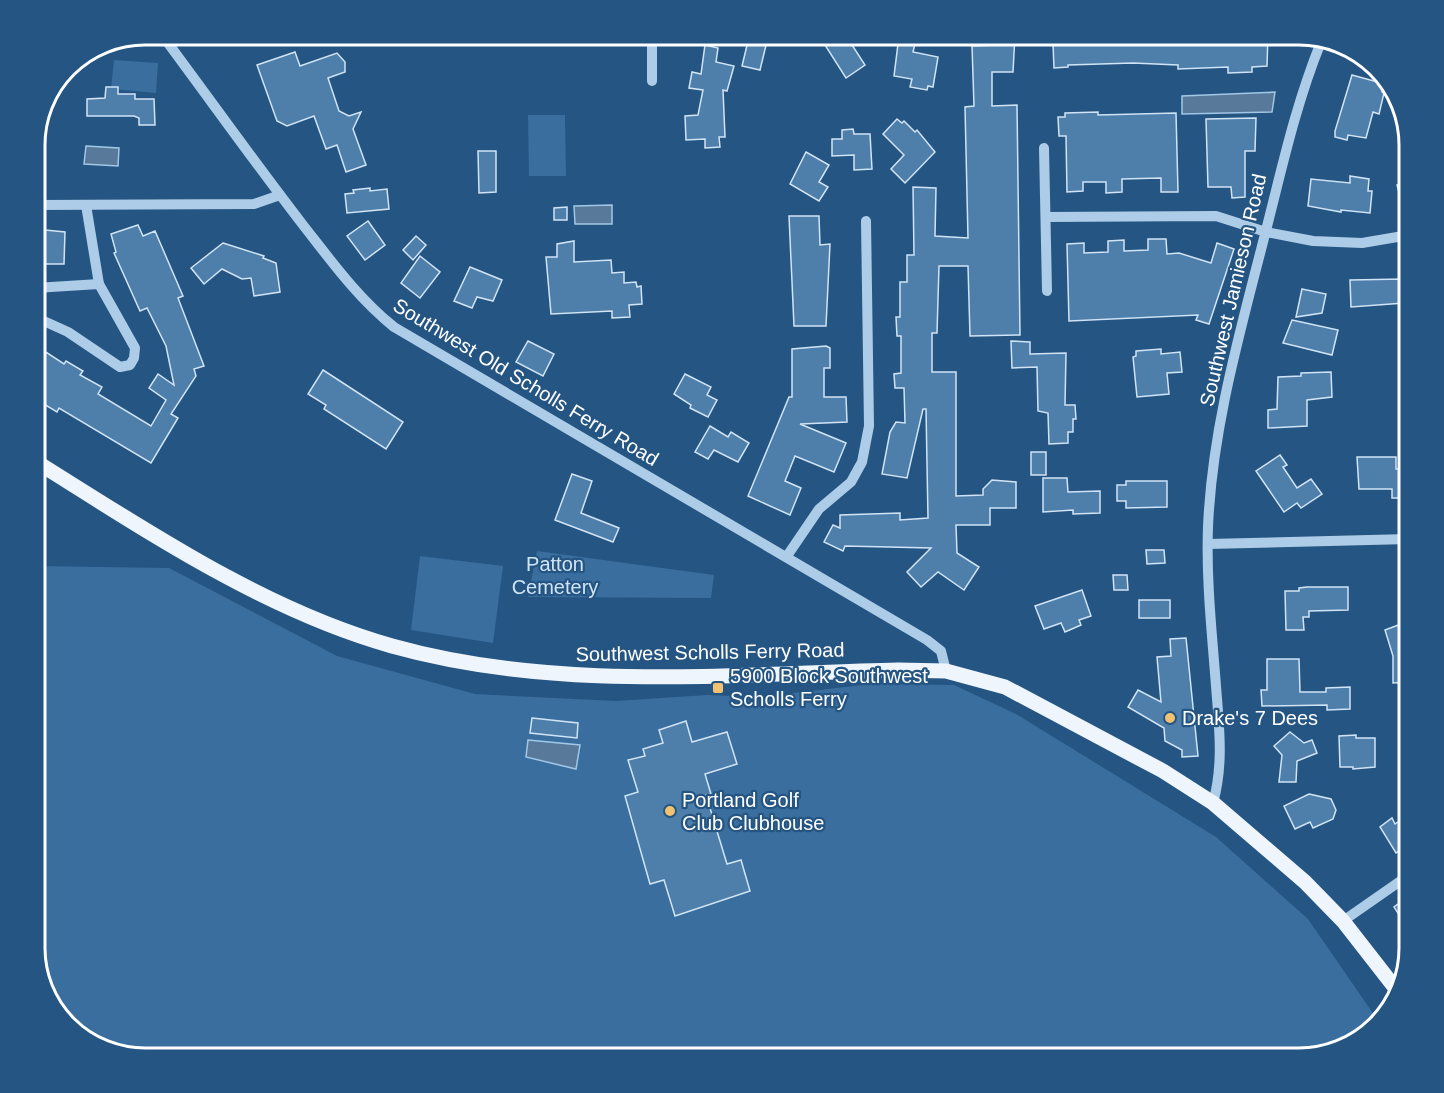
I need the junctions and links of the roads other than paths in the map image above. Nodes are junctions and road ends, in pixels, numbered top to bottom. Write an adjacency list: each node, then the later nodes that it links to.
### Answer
1 (170, 45): 6 (street, Southwest Old Scholls Ferry Road)
2 (652, 45): 4 (street)
3 (1319, 47): 11 (street, Southwest Jamieson Road)
4 (652, 81)
5 (1044, 148): 9 (street)
6 (280, 195): 8 (street); 20 (street, Southwest Old Scholls Ferry Road)
7 (45, 205): 8 (street)
8 (86, 205): 13 (street)
9 (1046, 217): 11 (street); 15 (street)
10 (866, 221): 20 (street)
11 (1266, 232): 12 (street); 19 (street, Southwest Jamieson Road)
12 (1399, 237)
13 (99, 284): 14 (street); 16 (street)
14 (45, 287)
15 (1047, 291)
16 (45, 322)
17 (45, 467): 21 (main road, Southwest Scholls Ferry Road)
18 (1399, 538): 19 (street)
19 (1208, 544): 22 (street, Southwest Jamieson Road)
20 (788, 556): 21 (street, Southwest Old Scholls Ferry Road)
21 (946, 671): 22 (main road, Southwest Scholls Ferry Road)
22 (1212, 803): 24 (main road, Southwest Scholls Ferry Road)
23 (1399, 883): 24 (street)
24 (1343, 921): 25 (main road, Southwest Scholls Ferry Road)
25 (1392, 984)

